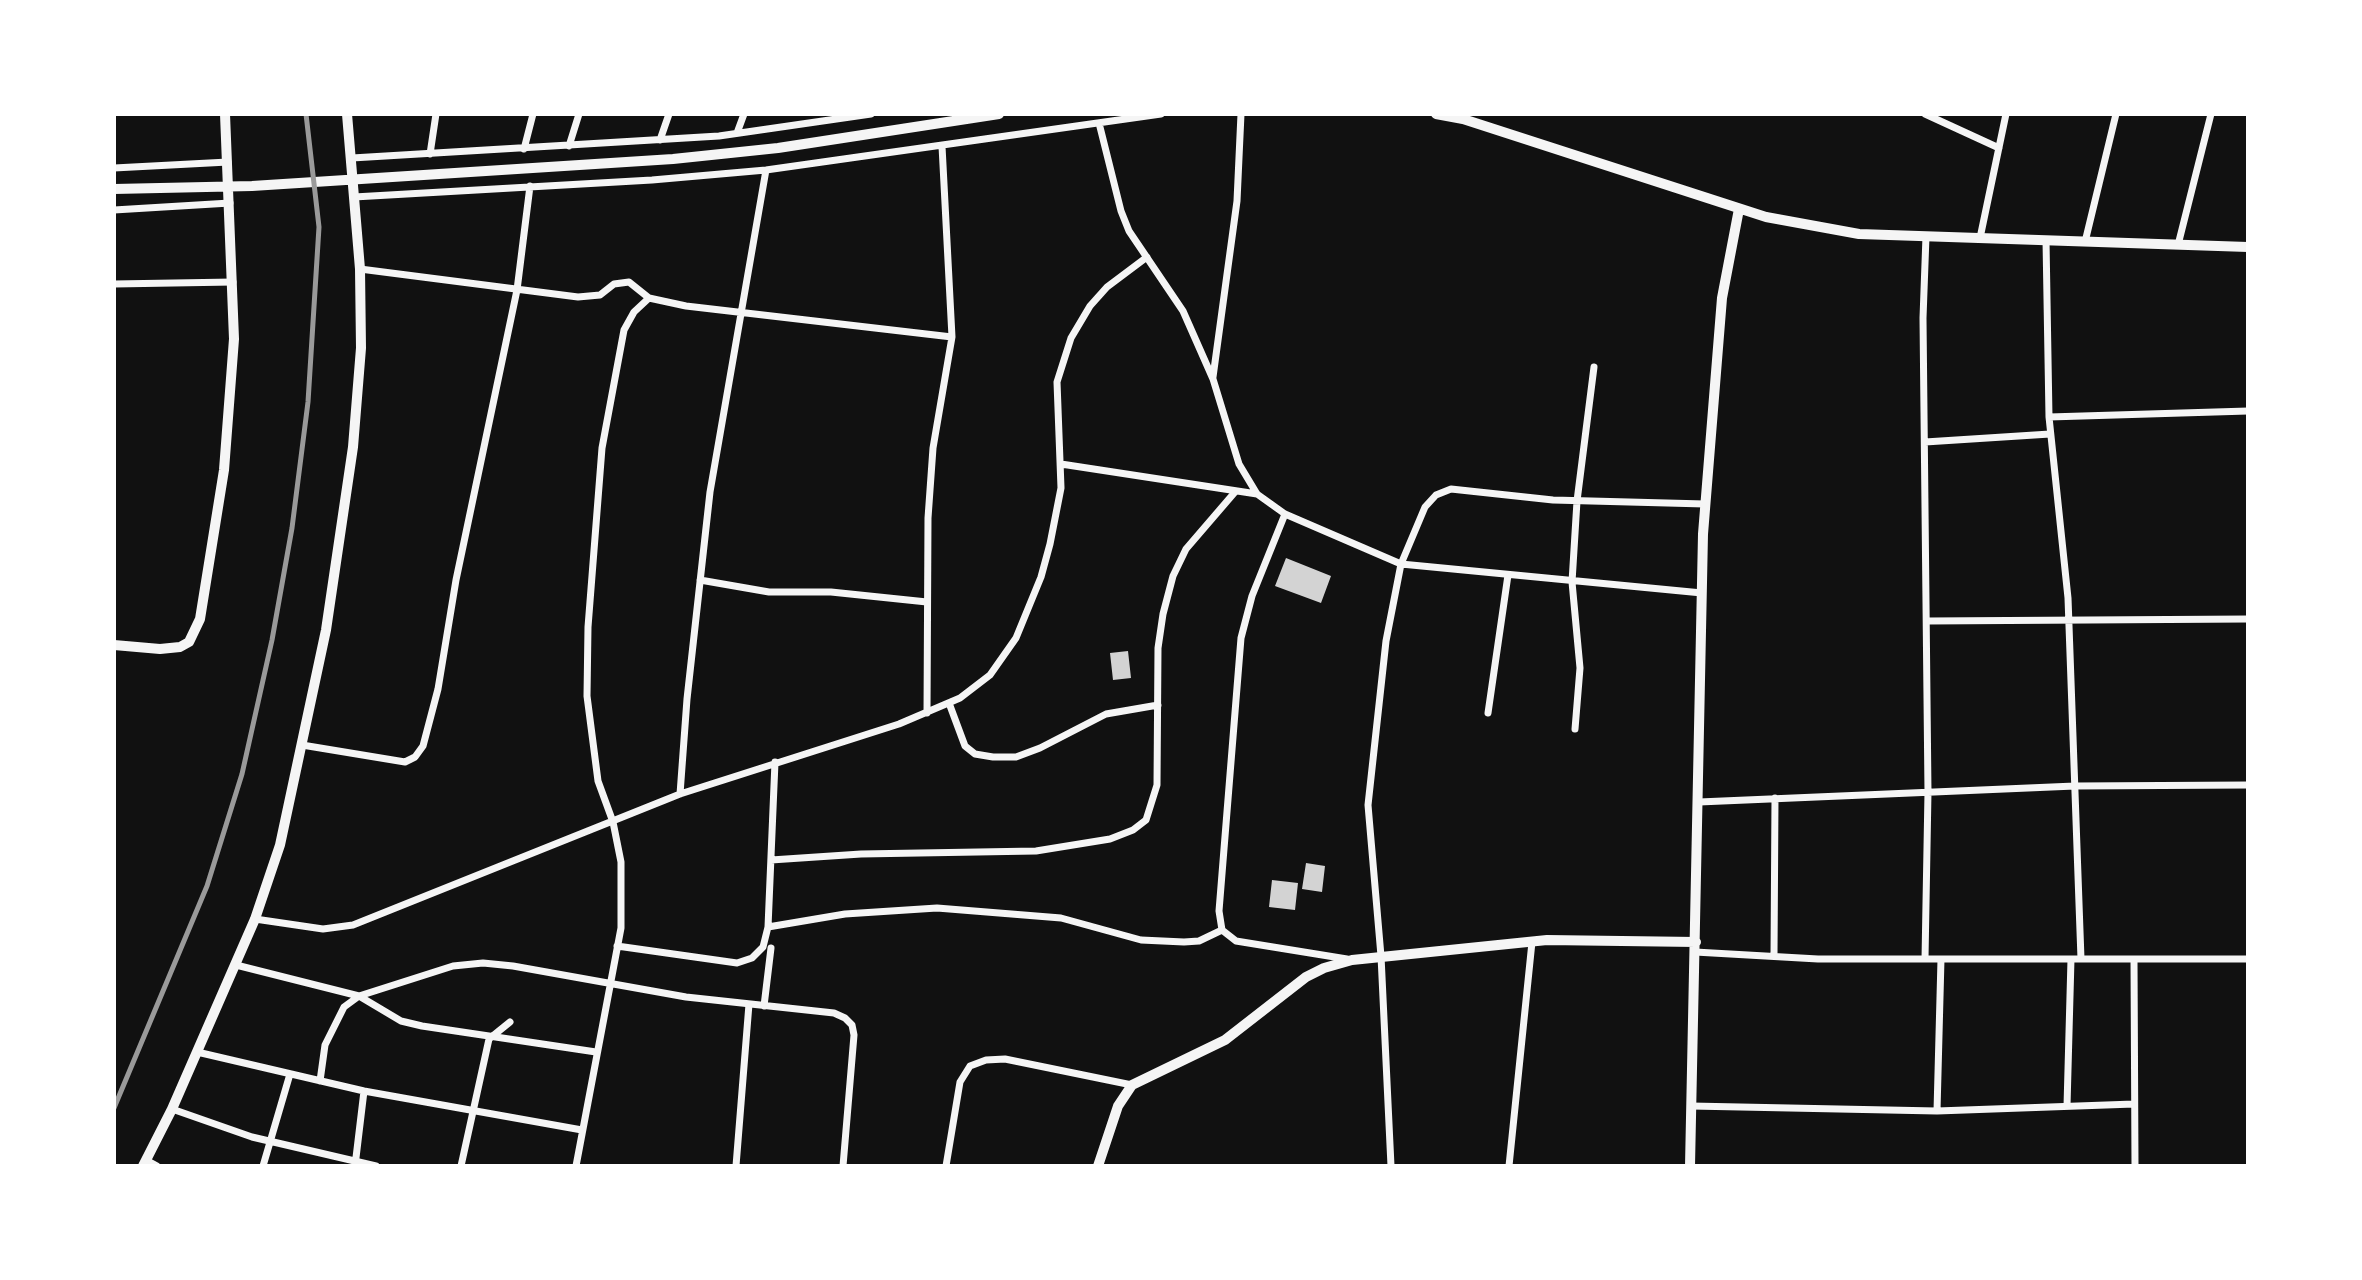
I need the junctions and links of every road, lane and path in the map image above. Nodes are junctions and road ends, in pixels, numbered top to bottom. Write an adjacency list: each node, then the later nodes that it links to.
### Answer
1 (225, 114): 27 (street)
2 (347, 114): 26 (street)
3 (436, 114): 25 (street)
4 (533, 114): 24 (street)
5 (579, 114): 21 (street)
6 (669, 114): 20 (street)
7 (744, 114): 19 (street)
8 (872, 114): 17 (street)
9 (999, 114): 31 (street)
10 (1161, 114): 18 (street)
11 (1241, 114): 51 (street)
12 (1436, 114): 34 (street)
13 (1924, 114): 23 (street)
14 (2006, 114): 23 (street)
15 (2116, 114): 39 (street)
16 (2211, 114): 40 (street)
17 (841, 116): 19 (street)
18 (1099, 123): 22 (street); 42 (street)
19 (737, 134): 20 (street)
20 (660, 140): 21 (street)
21 (569, 146): 24 (street)
22 (942, 146): 29 (street); 49 (street)
23 (1999, 148): 37 (street)
24 (524, 149): 25 (street)
25 (430, 154): 26 (street)
26 (352, 158): 32 (street)
27 (229, 162): 28 (street); 33 (street)
28 (114, 168)
29 (766, 170): 30 (street); 48 (street)
30 (530, 186): 32 (street); 46 (street)
31 (114, 190)
32 (354, 197): 43 (street)
33 (230, 203): 35 (street); 44 (street)
34 (1739, 209): 36 (street); 60 (street)
35 (114, 210)
36 (1926, 236): 37 (street); 55 (street)
37 (1980, 238): 38 (street)
38 (2046, 240): 39 (street); 53 (street)
39 (2085, 242): 40 (street)
40 (2178, 245): 41 (street)
41 (2248, 247)
42 (1147, 257): 51 (street); 56 (street)
43 (360, 269): 46 (street); 77 (street)
44 (233, 282): 45 (street); 71 (street)
45 (114, 284)
46 (517, 290): 47 (street); 77 (street)
47 (649, 298): 48 (street); 85 (street)
48 (741, 312): 49 (street); 64 (street)
49 (952, 337): 67 (street)
50 (1594, 367): 59 (street)
51 (1213, 379): 58 (street)
52 (2248, 411): 53 (street)
53 (2049, 417): 54 (street)
54 (2050, 434): 55 (street); 68 (street)
55 (1925, 442): 70 (street)
56 (1060, 464): 57 (street); 72 (street)
57 (1235, 492): 58 (street); 73 (street)
58 (1257, 494): 61 (street)
59 (1577, 501): 60 (street); 62 (street); 65 (street)
60 (1705, 504): 66 (street)
61 (1285, 514): 62 (street); 89 (street)
62 (1401, 564): 63 (street); 94 (street)
63 (1508, 575): 65 (street); 75 (street)
64 (700, 580): 67 (street); 82 (street)
65 (1572, 582): 66 (street); 76 (street)
66 (1702, 593): 84 (street)
67 (927, 602): 74 (street)
68 (2068, 618): 69 (street); 70 (street); 80 (street)
69 (2248, 619)
70 (1928, 621): 81 (street)
71 (114, 645)
72 (949, 703): 73 (street); 74 (street)
73 (1158, 705): 86 (street)
74 (927, 713): 78 (street)
75 (1488, 713)
76 (1574, 729)
77 (302, 746): 87 (street)
78 (775, 762): 82 (street); 86 (street)
79 (2248, 785): 80 (street)
80 (2075, 786): 81 (street); 99 (street)
81 (1928, 792): 83 (street); 97 (street)
82 (680, 794): 85 (street)
83 (1774, 798): 84 (street); 95 (street)
84 (1699, 802): 92 (street)
85 (613, 822): 87 (street); 91 (street)
86 (771, 860): 88 (street)
87 (255, 919): 103 (street)
88 (768, 927): 89 (street); 91 (street)
89 (1223, 930): 102 (street)
90 (1532, 942): 92 (street); 94 (street); 136 (street)
91 (617, 946): 104 (street)
92 (1695, 947): 95 (street); 117 (street)
93 (771, 948): 107 (street)
94 (1381, 956): 102 (street); 135 (street)
95 (1774, 956): 97 (street)
96 (1941, 958): 97 (street); 98 (street); 121 (street)
97 (1925, 959)
98 (2071, 959): 99 (street); 118 (street)
99 (2081, 959): 100 (street)
100 (2134, 959): 101 (street); 116 (street)
101 (2248, 959)
102 (1352, 960): 114 (street)
103 (236, 965): 105 (street); 110 (street)
104 (609, 983): 105 (street); 106 (street); 111 (street)
105 (359, 996): 109 (street); 113 (street)
106 (749, 1004): 107 (street); 131 (street)
107 (764, 1006): 132 (street)
108 (510, 1022): 109 (street)
109 (492, 1037): 111 (street); 120 (street)
110 (197, 1052): 112 (street); 119 (street)
111 (596, 1052): 122 (street)
112 (290, 1074): 113 (street); 123 (street)
113 (320, 1081): 115 (street)
114 (1132, 1085): 133 (street); 134 (street)
115 (364, 1091): 120 (street); 125 (street)
116 (2134, 1104): 118 (street); 138 (street)
117 (1691, 1106): 121 (street); 137 (street)
118 (2067, 1106): 121 (street)
119 (172, 1109): 123 (street); 124 (street)
120 (472, 1110): 122 (street); 129 (street)
121 (1937, 1111)
122 (582, 1130): 130 (street)
123 (271, 1142): 125 (street); 127 (street)
124 (145, 1163): 126 (street)
125 (355, 1164): 128 (street)
126 (157, 1166)
127 (263, 1166)
128 (376, 1166)
129 (461, 1166)
130 (576, 1166)
131 (736, 1166)
132 (843, 1166)
133 (946, 1166)
134 (1098, 1166)
135 (1391, 1166)
136 (1509, 1166)
137 (1690, 1166)
138 (2134, 1166)

